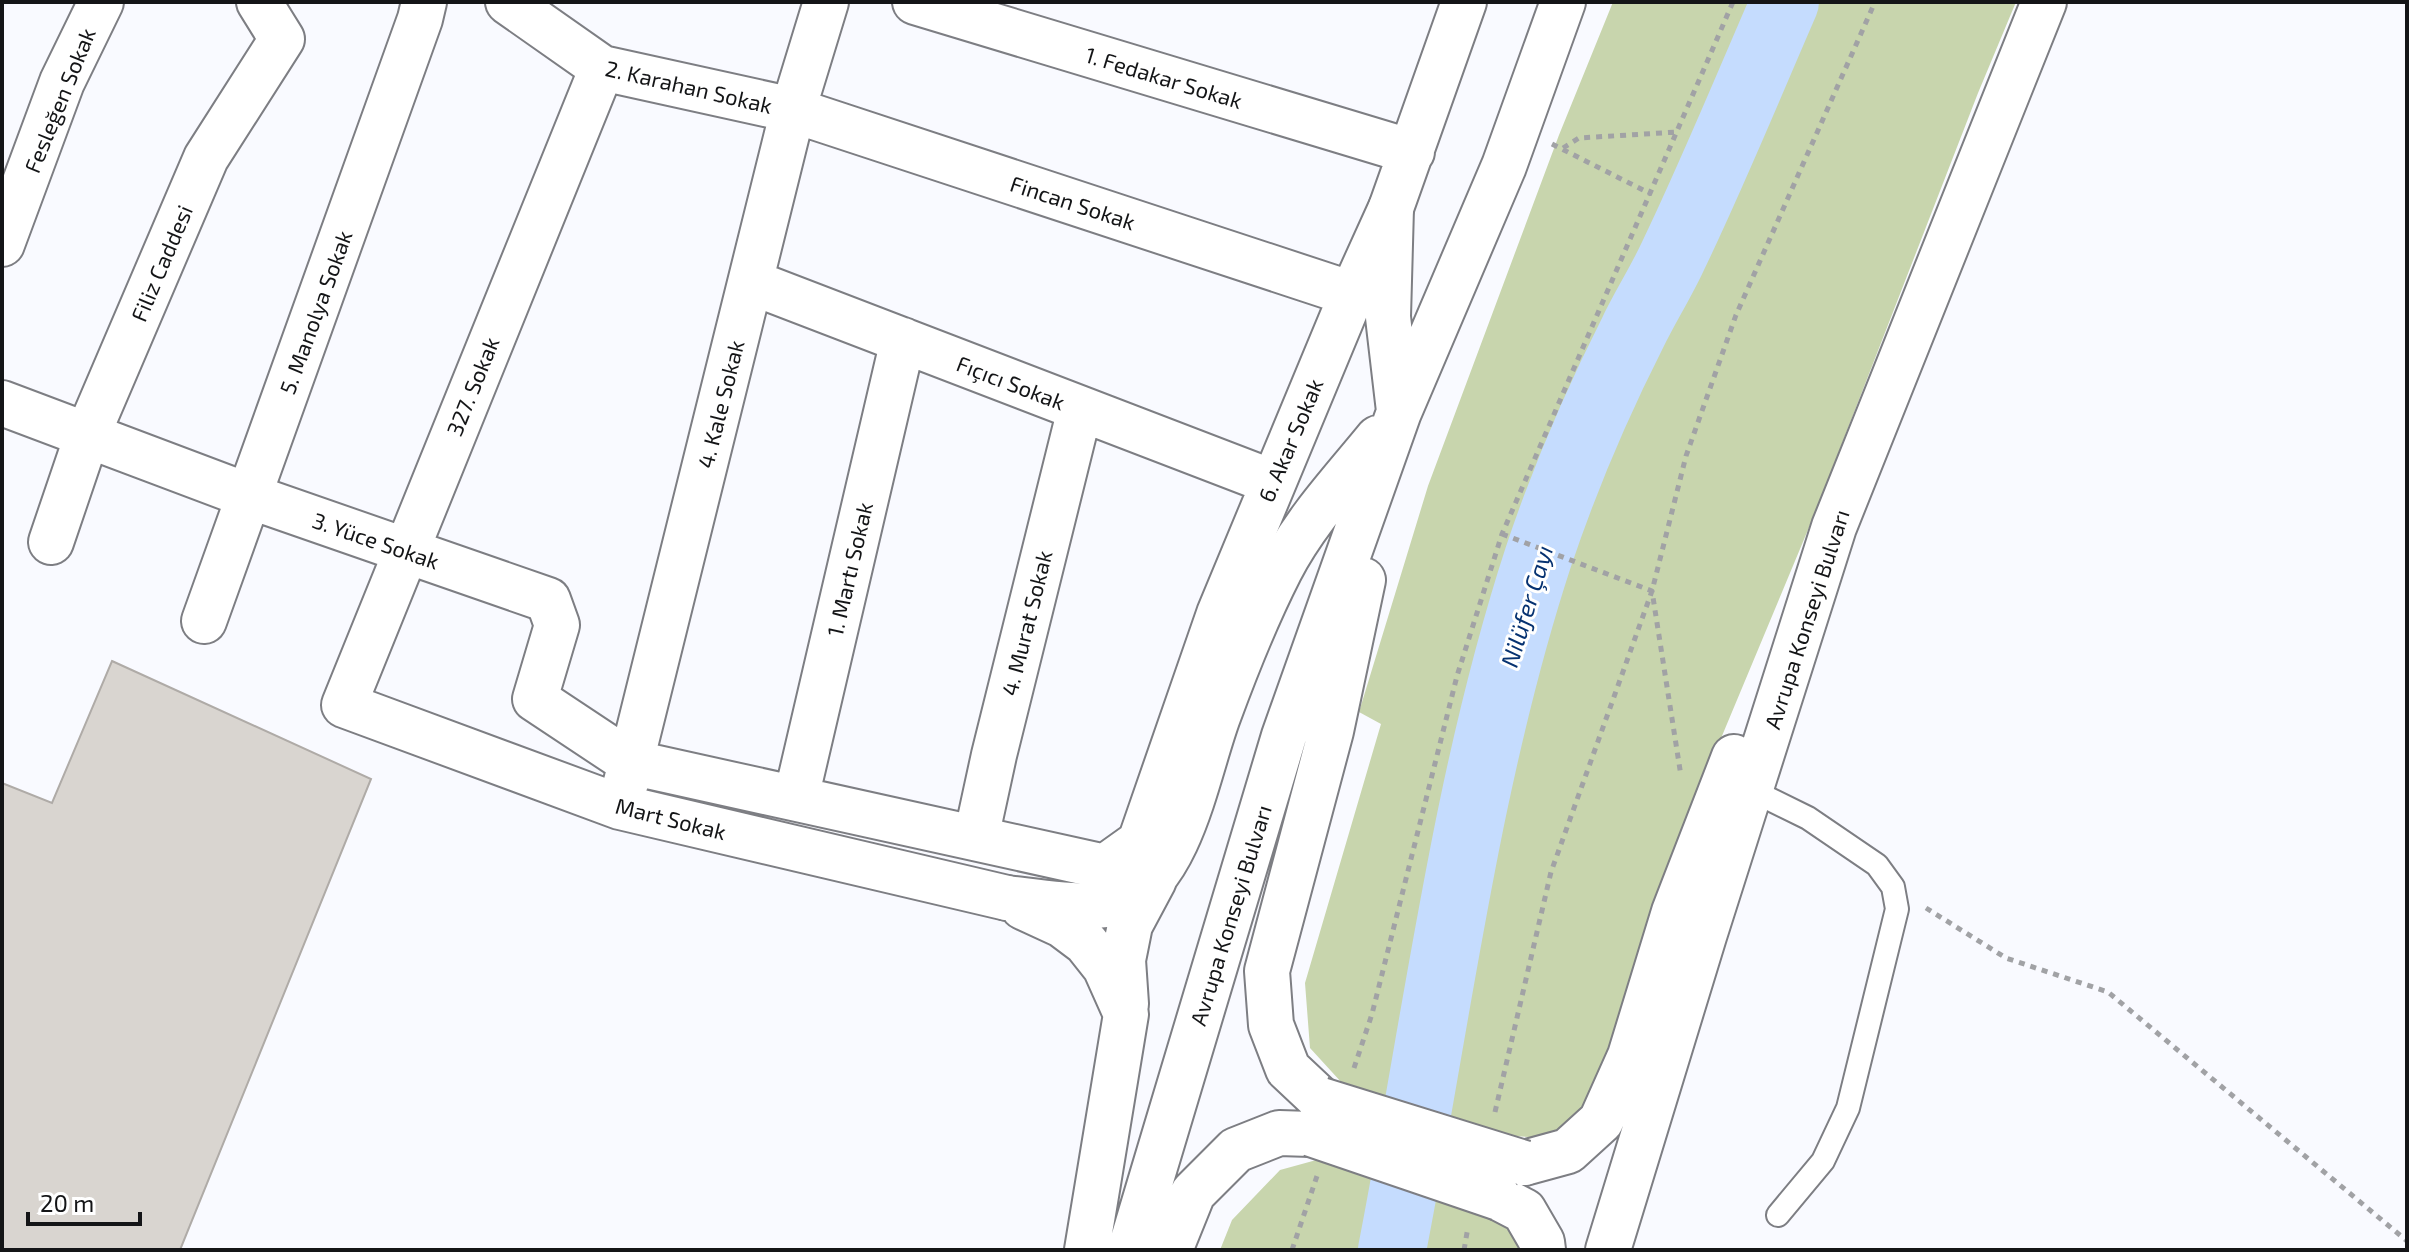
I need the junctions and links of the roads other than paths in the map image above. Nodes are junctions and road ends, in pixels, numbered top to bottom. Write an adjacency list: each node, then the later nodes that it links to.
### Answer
1 (101, 2): 14 (street, Fesleğen Sokak)
2 (259, 2): 21 (street, Filiz Caddesi)
3 (424, 2): 23 (street, 5. Manolya Sokak)
4 (508, 2): 10 (street, 2. Karahan Sokak)
5 (826, 2): 11 (street, 4. Kale Sokak)
6 (915, 2): 12 (street, 1. Fedakar Sokak)
7 (1464, 2): 12 (street, 6. Akar Sokak)
8 (1563, 2): 20 (street, Avrupa Konseyi Bulvarı)
9 (2044, 2): 24 (street, Avrupa Konseyi Bulvarı)
10 (602, 68): 11 (street, 2. Karahan Sokak); 26 (street, 327. Sokak)
11 (793, 110): 15 (street, 4. Kale Sokak); 16 (street, Fincan Sokak)
12 (1412, 152): 13 (street, 6. Akar Sokak)
13 (1391, 208): 16 (street, 6. Akar Sokak); 20 (street)
14 (2, 244)
15 (751, 282): 17 (street, Fıçıcı Sokak); 29 (street, 4. Kale Sokak)
16 (1352, 294): 22 (street, 6. Akar Sokak)
17 (903, 340): 19 (street, Fıçıcı Sokak); 31 (street, 1. Martı Sokak)
18 (2, 403): 21 (street, 3. Yüce Sokak)
19 (1080, 409): 22 (street, Fıçıcı Sokak); 33 (street, 4. Murat Sokak)
20 (1399, 412): 35 (street); 38 (street); 41 (street, Avrupa Konseyi Bulvarı)
21 (87, 436): 23 (street, 3. Yüce Sokak); 25 (street, Filiz Caddesi)
22 (1272, 482): 34 (street, 6. Akar Sokak)
23 (249, 496): 26 (street, 3. Yüce Sokak); 27 (street, 5. Manolya Sokak)
24 (1834, 527): 30 (street, Avrupa Konseyi Bulvarı); 38 (street, bridge)
25 (51, 542)
26 (406, 550): 28 (street, 327. Sokak); 29 (street, 3. Yüce Sokak)
27 (204, 621)
28 (344, 705): 32 (street, Mart Sokak)
29 (630, 762): 31 (street, Mart Sokak); 32 (street, 4. Kale Sokak)
30 (1751, 790): 39 (lane); 44 (street, Avrupa Konseyi Bulvarı)
31 (796, 798): 33 (street, Mart Sokak)
32 (620, 807): 36 (street, Mart Sokak)
33 (976, 838): 34 (street, Mart Sokak)
34 (1105, 867)
35 (1155, 878): 36 (street); 37 (street)
36 (1007, 898): 37 (street)
37 (1126, 1014): 40 (street)
38 (1326, 1117): 42 (street); 43 (street, bridge)
39 (1778, 1215)
40 (1087, 1250)
41 (1130, 1250)
42 (1170, 1250)
43 (1543, 1250)
44 (1608, 1250)

